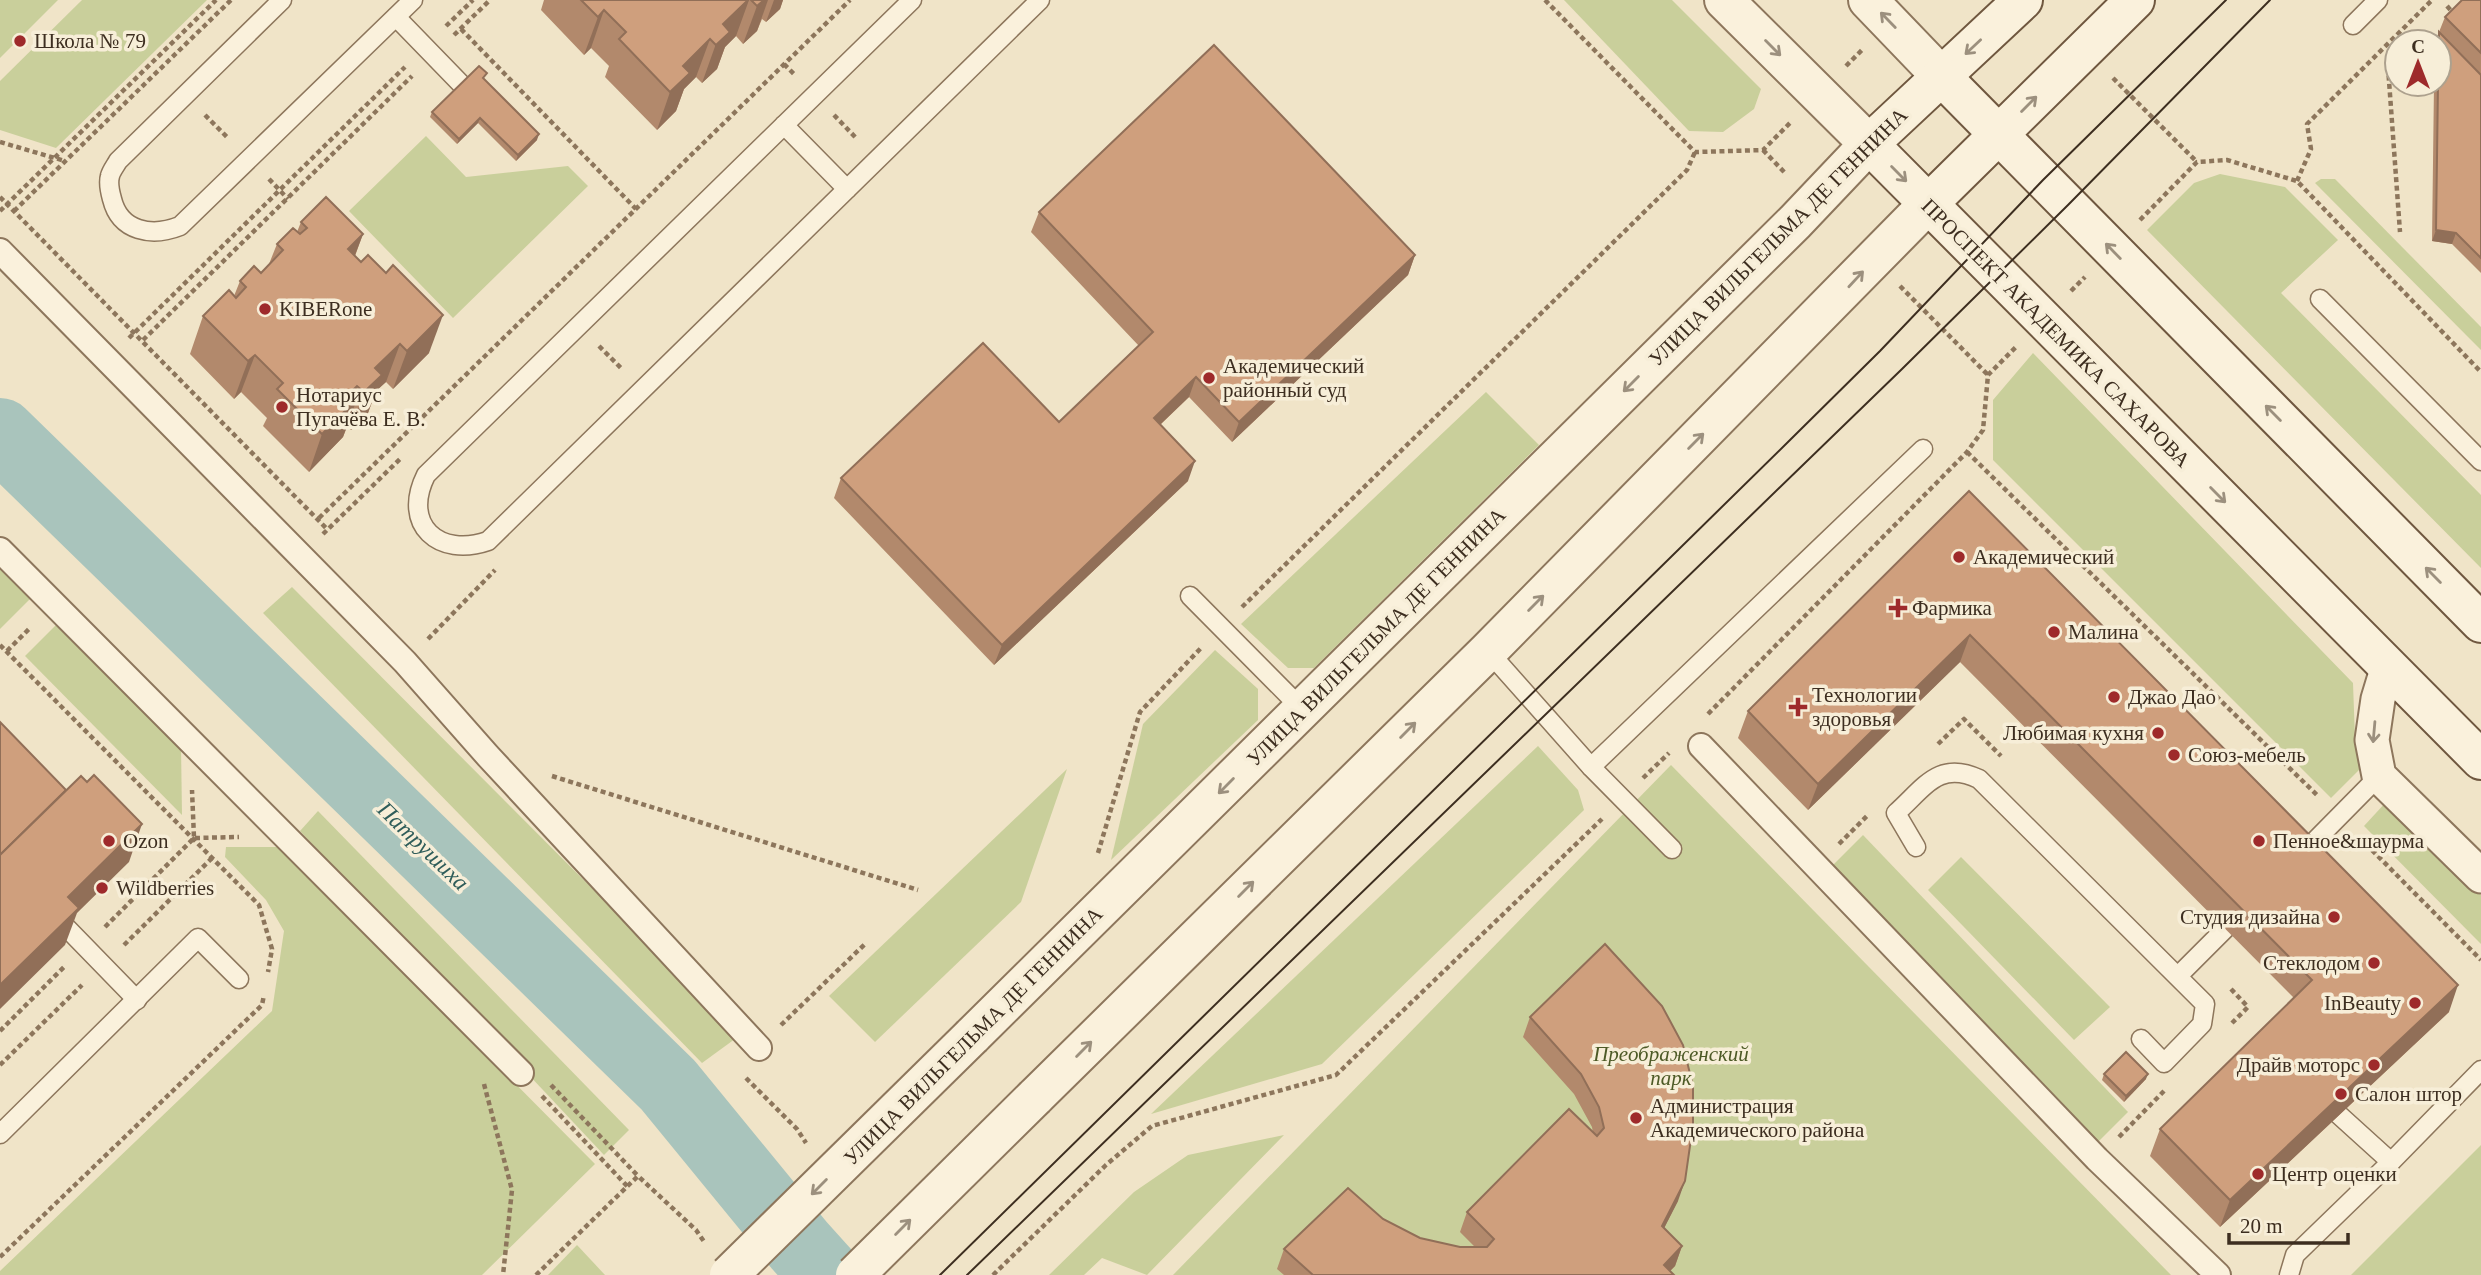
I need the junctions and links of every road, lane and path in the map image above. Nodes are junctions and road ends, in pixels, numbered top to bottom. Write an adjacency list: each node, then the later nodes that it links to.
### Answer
1 (216, 0): 37 (path)
2 (231, 0): 25 (path)
3 (282, 0): 28 (lane)
4 (413, 0): 18 (lane)
5 (473, 0): 23 (path)
6 (490, 0): 21 (path)
7 (850, 0): 24 (path)
8 (912, 0): 29 (lane)
9 (1040, 0): 39 (lane)
10 (1545, 0): 36 (path)
11 (1724, 0): 34 (street, ПРОСПЕКТ АКАДЕМИКА САХАРОВА, one-way to 34)
12 (1868, 0): 26 (street, one-way to 12)
13 (2023, 0): 26 (street, УЛИЦА ВИЛЬГЕЛЬМА ДЕ ГЕННИНА, one-way to 26)
14 (2135, 0): 22 (street)
15 (2378, 0): 20 (lane)
16 (2432, 0): 42 (path)
17 (2447, 6): 19 (path)
18 (396, 17): 23 (lane); 38 (lane)
19 (2460, 20)
20 (2353, 25)
21 (461, 29): 23 (path); 49 (path)
22 (2084, 49): 32 (street, one-way to 22); 41 (path)
23 (430, 51): 27 (lane); 44 (path); 46 (path)
24 (784, 64): 29 (path); 49 (path)
25 (160, 69): 28 (path); 40 (path)
26 (1941, 76): 32 (street); 34 (street, УЛИЦА ВИЛЬГЕЛЬМА ДЕ ГЕННИНА)
27 (462, 85)
28 (185, 95): 38 (path); 38 (lane)
29 (815, 95): 31 (lane); 39 (path)
30 (2390, 98): 52 (path)
31 (784, 125): 43 (lane); 58 (lane)
32 (1998, 135): 48 (street); 53 (street)
33 (0, 142): 37 (path)
34 (1869, 144): 48 (street, ПРОСПЕКТ АКАДЕМИКА САХАРОВА, one-way to 48); 76 (street, УЛИЦА ВИЛЬГЕЛЬМА ДЕ ГЕННИНА, one-way to 76)
35 (1763, 150): 36 (path)
36 (1695, 152): 73 (path)
37 (54, 158): 40 (path); 47 (path)
38 (249, 160): 44 (path)
39 (878, 160): 43 (lane)
40 (66, 161): 51 (path)
41 (2197, 162): 42 (path); 53 (path)
42 (2297, 181): 63 (path)
43 (847, 189): 64 (lane)
44 (280, 190): 46 (path); 59 (path)
45 (0, 197): 47 (path)
46 (288, 199): 60 (path)
47 (7, 204): 50 (path); 51 (path)
48 (1928, 204): 57 (street, ПРОСПЕКТ АКАДЕМИКА САХАРОВА); 74 (street, one-way to 48)
49 (636, 209): 55 (path)
50 (0, 211)
51 (14, 211): 59 (path)
52 (2400, 232)
53 (2111, 249): 57 (path); 72 (street, one-way to 53)
54 (0, 251): 79 (street)
55 (548, 295): 58 (path); 68 (path)
56 (2320, 299): 67 (lane)
57 (2044, 320): 62 (path); 75 (street, ПРОСПЕКТ АКАДЕМИКА САХАРОВА, one-way to 75)
58 (579, 326): 64 (path); 64 (lane)
59 (135, 332): 60 (path); 61 (path)
60 (143, 340): 68 (path)
61 (124, 343)
62 (2013, 350)
63 (2481, 372)
64 (643, 390)
65 (1923, 449): 81 (lane)
66 (1967, 452): 83 (path)
67 (2481, 461)
68 (319, 518): 69 (path)
69 (328, 530)
70 (0, 550): 77 (street)
71 (1190, 596): 73 (lane)
72 (2481, 623)
73 (1222, 627): 76 (lane); 86 (path)
74 (1488, 651): 81 (lane); 114 (street, one-way to 74, bridge)
75 (2388, 666): 80 (street, ПРОСПЕКТ АКАДЕМИКА САХАРОВА); 82 (street, one-way to 82)
76 (1303, 710): 111 (street, УЛИЦА ВИЛЬГЕЛЬМА ДЕ ГЕННИНА, one-way to 111, bridge)
77 (191, 740): 93 (path); 101 (street)
78 (1701, 746): 116 (street)
79 (488, 756): 89 (path); 100 (street)
80 (2481, 760)
81 (1591, 767): 85 (lane)
82 (2379, 776): 83 (lane); 88 (street)
83 (2338, 817): 87 (lane); 94 (path)
84 (1916, 847): 95 (lane)
85 (1672, 849)
86 (1097, 854)
87 (2297, 859)
88 (2481, 876)
89 (918, 890)
90 (64, 925): 93 (lane)
91 (2226, 928): 95 (lane)
92 (865, 944): 100 (path)
93 (85, 947): 97 (lane); 98 (path)
94 (2481, 960)
95 (2178, 976): 99 (lane)
96 (239, 979): 97 (lane)
97 (137, 1000): 105 (lane)
98 (0, 1031)
99 (2141, 1039)
100 (759, 1048): 106 (path)
101 (516, 1067): 109 (path); 110 (path)
102 (2481, 1070): 107 (lane)
103 (483, 1083): 112 (path)
104 (2338, 1114): 107 (lane)
105 (0, 1134)
106 (812, 1152)
107 (2391, 1163): 117 (lane)
108 (1106, 1165): 115 (path)
109 (638, 1176): 110 (path); 111 (path)
110 (628, 1187): 113 (path)
111 (721, 1264)
112 (503, 1275)
113 (536, 1275)
114 (855, 1275)
115 (993, 1275)
116 (2218, 1275)
117 (2289, 1275)

